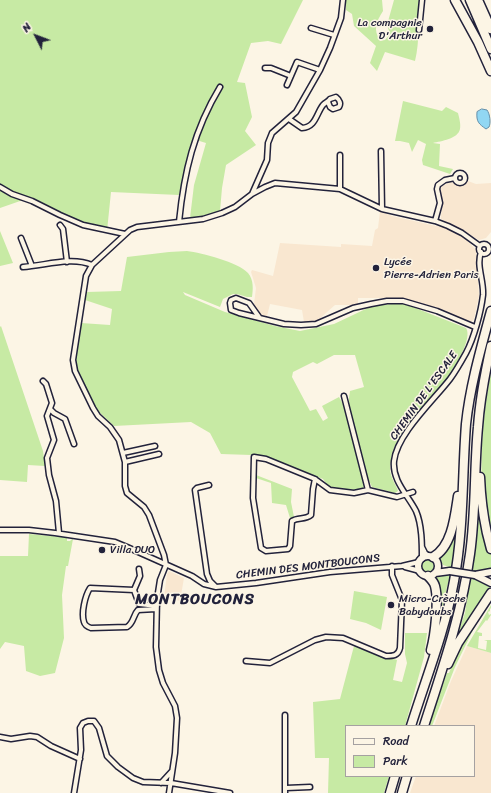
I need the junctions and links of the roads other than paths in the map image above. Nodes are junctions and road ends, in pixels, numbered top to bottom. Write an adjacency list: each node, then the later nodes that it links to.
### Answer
1 (343, 0): 9 (street)
2 (422, 0): 8 (street)
3 (455, 0): 13 (highway)
4 (470, 0): 10 (highway)
5 (478, 0): 7 (highway)
6 (311, 28): 9 (street)
7 (491, 29)
8 (420, 30)
9 (334, 35): 12 (street)
10 (491, 49)
11 (265, 68): 14 (street)
12 (320, 70): 14 (street); 18 (street)
13 (491, 71)
14 (291, 76): 15 (street)
15 (287, 85)
16 (220, 87): 27 (street)
17 (328, 102): 18 (street)
18 (289, 120): 24 (street)
19 (381, 151): 25 (street)
20 (340, 155): 23 (street)
21 (455, 178): 26 (street)
22 (0, 187): 29 (street)
23 (340, 189): 24 (street); 25 (street)
24 (252, 194): 27 (street)
25 (382, 209): 26 (street)
26 (435, 221): 31 (street)
27 (179, 222): 29 (street)
28 (60, 225): 34 (street)
29 (125, 234): 35 (street)
30 (21, 238): 36 (street)
31 (480, 246): 32 (street); 33 (street)
32 (481, 252): 33 (street); 40 (street, CHEMIN DE L'ESCALE)
33 (489, 252)
34 (67, 262): 35 (street); 36 (street)
35 (92, 265): 49 (street)
36 (32, 266): 37 (street)
37 (23, 267)
38 (491, 312): 48 (highway)
39 (259, 317): 39 (street); 40 (street)
40 (475, 327): 56 (street, CHEMIN DE L'ESCALE)
41 (491, 346): 45 (highway)
42 (43, 381): 44 (street)
43 (344, 396): 54 (street)
44 (50, 409): 46 (street); 58 (street)
45 (478, 428): 60 (highway); 79 (highway)
46 (74, 444)
47 (155, 446): 49 (street)
48 (465, 446): 61 (highway); 78 (highway)
49 (122, 453): 51 (street)
50 (159, 454): 51 (street)
51 (125, 462): 63 (street)
52 (315, 479): 52 (street); 54 (street)
53 (209, 485): 73 (street)
54 (368, 490): 56 (street)
55 (413, 492): 56 (street)
56 (405, 495): 59 (street, CHEMIN DE L'ESCALE)
57 (0, 530): 58 (street, CHEMIN DES MONTBOUCONS)
58 (59, 533): 63 (street, CHEMIN DES MONTBOUCONS)
59 (421, 545): 61 (street); 62 (street, CHEMIN DE L'ESCALE)
60 (491, 549)
61 (433, 559): 62 (street); 68 (street); 70 (street)
62 (421, 560): 65 (street, CHEMIN DES MONTBOUCONS); 67 (street)
63 (166, 565): 73 (street, CHEMIN DES MONTBOUCONS); 76 (street)
64 (392, 566): 65 (street, CHEMIN DES MONTBOUCONS); 73 (street, CHEMIN DES MONTBOUCONS); 77 (street)
65 (402, 566): 67 (street, CHEMIN DES MONTBOUCONS)
66 (139, 569): 74 (street)
67 (420, 571): 70 (street)
68 (450, 571): 70 (street); 71 (street, bridge)
69 (491, 572): 71 (street); 72 (street)
70 (432, 575): 78 (highway)
71 (475, 575): 72 (street)
72 (491, 583)
73 (216, 587)
74 (134, 590): 76 (street); 76 (street)
75 (491, 593): 79 (highway)
76 (157, 608): 85 (street)
77 (246, 661)
78 (416, 708): 81 (highway)
79 (428, 713): 82 (highway)
80 (285, 715): 91 (street)
81 (411, 725)
82 (424, 725)
83 (0, 737): 84 (street)
84 (80, 759): 88 (street); 92 (street)
85 (172, 770): 88 (street); 89 (street)
86 (395, 777): 95 (highway)
87 (407, 777): 96 (highway)
88 (161, 783): 89 (street)
89 (171, 783): 93 (street); 94 (street)
90 (310, 787): 91 (street)
91 (286, 791)
92 (74, 793)
93 (169, 793)
94 (230, 793)
95 (390, 793)
96 (402, 793)

